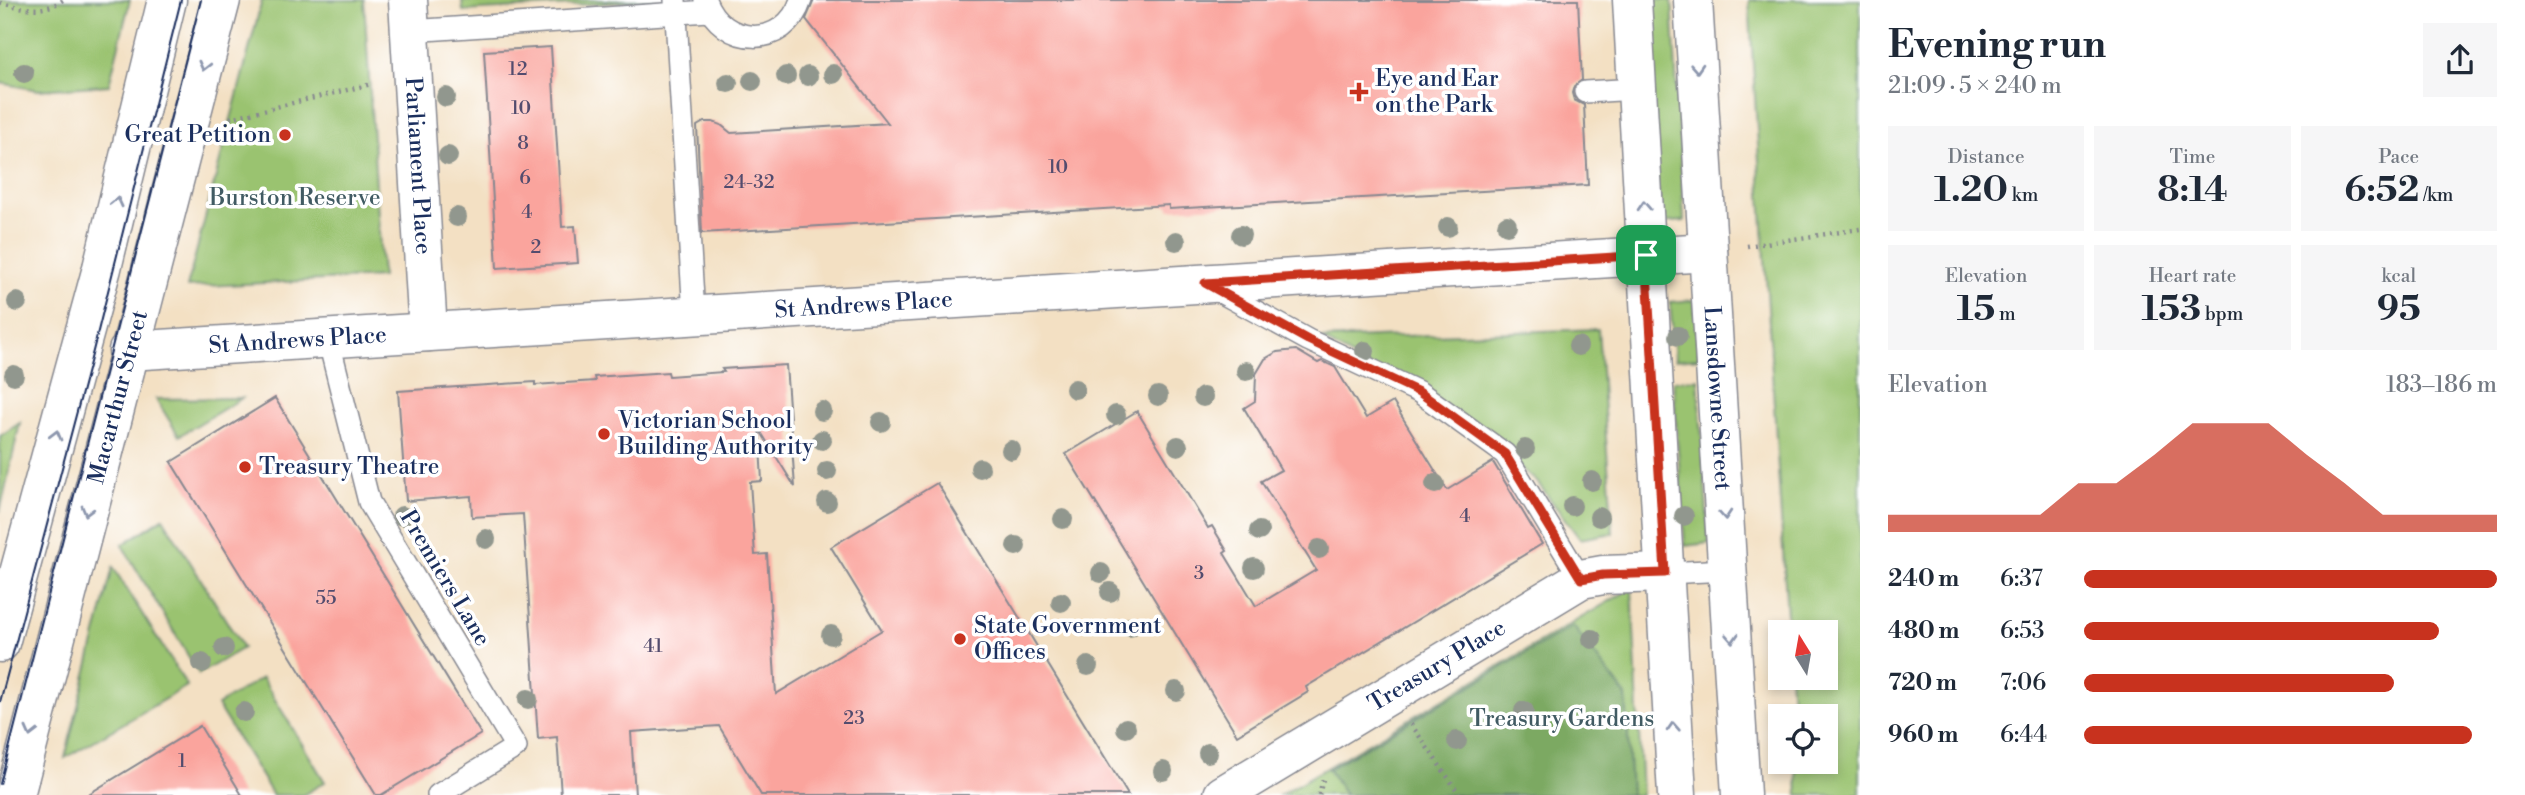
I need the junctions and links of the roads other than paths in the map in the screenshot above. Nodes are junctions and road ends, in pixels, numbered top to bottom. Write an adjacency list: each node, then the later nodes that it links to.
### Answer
1 (167, 0): 11 (street)
2 (221, 0): 12 (street, Macarthur Street, one-way to 12)
3 (801, 0): 6 (lane)
4 (1632, 0): 9 (street)
5 (1693, 0): 13 (street, Lansdowne Street, one-way to 13)
6 (707, 5): 7 (lane)
7 (676, 7): 8 (lane); 18 (lane)
8 (409, 15): 19 (street, Parliament Place)
9 (1637, 89): 10 (lane); 14 (street, one-way to 9)
10 (1585, 92)
11 (141, 102): 12 (street); 15 (street, one-way to 11)
12 (208, 114): 16 (street, Macarthur Street)
13 (1708, 252): 14 (street, St Andrews Place); 23 (street, Lansdowne Street, one-way to 23)
14 (1646, 255): 17 (street, St Andrews Place); 24 (street)
15 (102, 268): 16 (street); 21 (street)
16 (148, 281): 22 (street, Macarthur Street)
17 (1205, 283): 18 (street, St Andrews Place); 25 (lane)
18 (694, 315): 19 (street, St Andrews Place)
19 (428, 332): 20 (street, St Andrews Place)
20 (328, 338): 22 (street, St Andrews Place); 28 (lane, Premiers Lane)
21 (79, 351): 22 (street, St Andrews Place); 26 (street, one-way to 21)
22 (128, 351): 27 (street, Macarthur Street, one-way to 27)
23 (1728, 570): 24 (lane); 31 (street, Lansdowne Street, one-way to 31)
24 (1665, 573): 25 (street, Treasury Place); 30 (street, one-way to 24)
25 (1581, 579): 29 (street, Treasury Place)
26 (0, 643)
27 (15, 795)
28 (438, 795)
29 (1223, 795)
30 (1677, 795)
31 (1741, 795)

